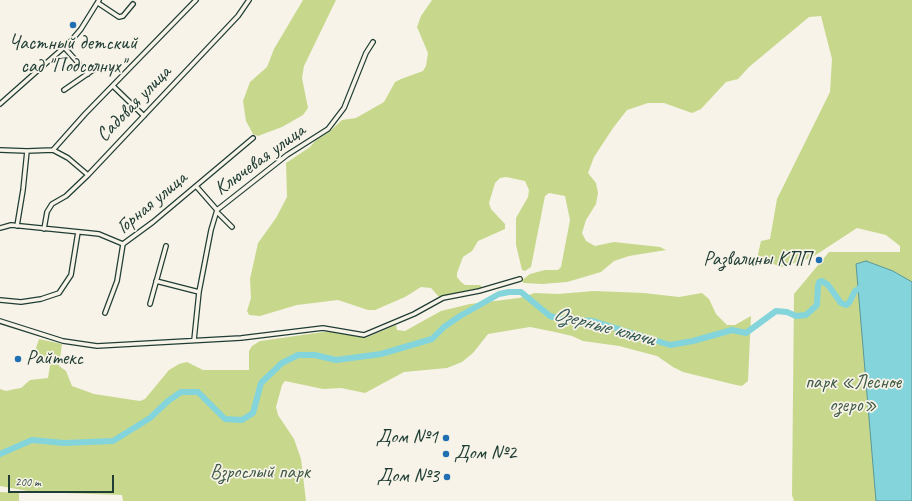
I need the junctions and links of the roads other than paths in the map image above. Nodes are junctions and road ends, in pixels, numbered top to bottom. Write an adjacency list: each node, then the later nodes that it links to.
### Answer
1 (196, 0): 9 (street)
2 (250, 0): 12 (street, Садовая улица)
3 (98, 2): 4 (street); 6 (street)
4 (133, 4)
5 (373, 42): 19 (street, Ключевая улица)
6 (64, 46): 8 (street); 11 (street)
7 (96, 68): 8 (street)
8 (88, 74): 10 (street)
9 (113, 86): 12 (street); 15 (street)
10 (64, 90)
11 (0, 104)
12 (144, 116): 17 (street, Садовая улица)
13 (254, 138): 18 (street, Горная улица)
14 (0, 150): 16 (street)
15 (54, 150): 16 (street); 17 (street)
16 (27, 151): 20 (street)
17 (88, 175): 23 (street, Садовая улица)
18 (196, 186): 19 (street); 25 (street, Горная улица)
19 (217, 211): 21 (street); 29 (street, Ключевая улица)
20 (16, 226): 22 (street); 23 (street)
21 (232, 226)
22 (0, 228)
23 (44, 229): 24 (street)
24 (78, 232): 25 (street); 30 (street)
25 (123, 244): 32 (street, Горная улица)
26 (166, 246): 28 (street)
27 (520, 279): 34 (street)
28 (156, 281): 29 (street); 31 (street)
29 (198, 292): 34 (street, Ключевая улица)
30 (0, 300)
31 (150, 304)
32 (105, 313)
33 (0, 321): 34 (street)
34 (194, 340)

